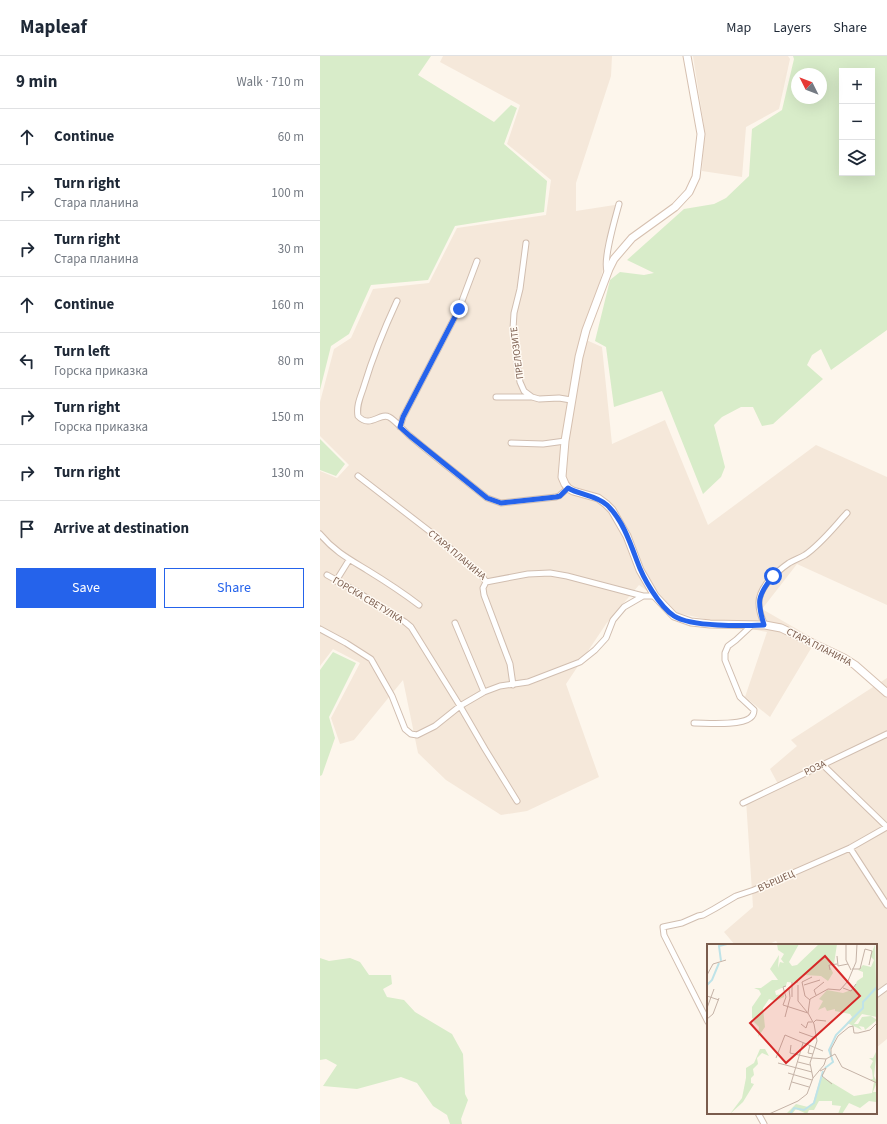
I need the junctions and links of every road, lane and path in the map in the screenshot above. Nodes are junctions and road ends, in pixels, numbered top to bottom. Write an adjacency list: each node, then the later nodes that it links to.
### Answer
1 (687, 56): 5 (street)
2 (619, 204): 5 (street)
3 (526, 243): 8 (street, ПРЕЛОЗИТЕ)
4 (477, 261): 10 (street)
5 (607, 271): 9 (street)
6 (397, 301): 10 (street)
7 (496, 397): 8 (street)
8 (532, 397): 9 (street)
9 (571, 400): 11 (street)
10 (400, 427): 14 (street)
11 (565, 441): 12 (street); 14 (street)
12 (511, 443)
13 (358, 476): 20 (street, СТАРА ПЛАНИНА)
14 (568, 488): 22 (street, СТАРА ПЛАНИНА)
15 (847, 513): 25 (street)
16 (320, 534): 17 (street)
17 (349, 560): 19 (street); 23 (street)
18 (327, 575): 19 (street, ГОРСКА СВЕТУЛКА)
19 (336, 580): 31 (street, ГОРСКА СВЕТУЛКА)
20 (486, 582): 21 (street, СТАРА ПЛАНИНА); 28 (street)
21 (643, 596): 22 (street, СТАРА ПЛАНИНА); 28 (street)
22 (655, 596): 26 (street, СТАРА ПЛАНИНА)
23 (419, 605)
24 (455, 623): 29 (street)
25 (764, 625): 26 (street, СТАРА ПЛАНИНА); 30 (street, СТАРА ПЛАНИНА)
26 (751, 626): 32 (street)
27 (320, 629): 31 (street)
28 (513, 685): 29 (street)
29 (484, 692): 31 (street)
30 (887, 693)
31 (460, 706): 35 (street, ГОРСКА СВЕТУЛКА)
32 (694, 723)
33 (887, 734): 34 (street, РОЗА)
34 (823, 765): 36 (street, РОЗА); 37 (street)
35 (517, 801)
36 (742, 803)
37 (887, 827): 38 (street, ВЪРШЕЦ)
38 (850, 848): 39 (street); 42 (street, ВЪРШЕЦ)
39 (887, 905)
40 (887, 987): 41 (street)
41 (877, 994)
42 (707, 1020)
43 (759, 1114): 44 (street)
44 (764, 1124)

